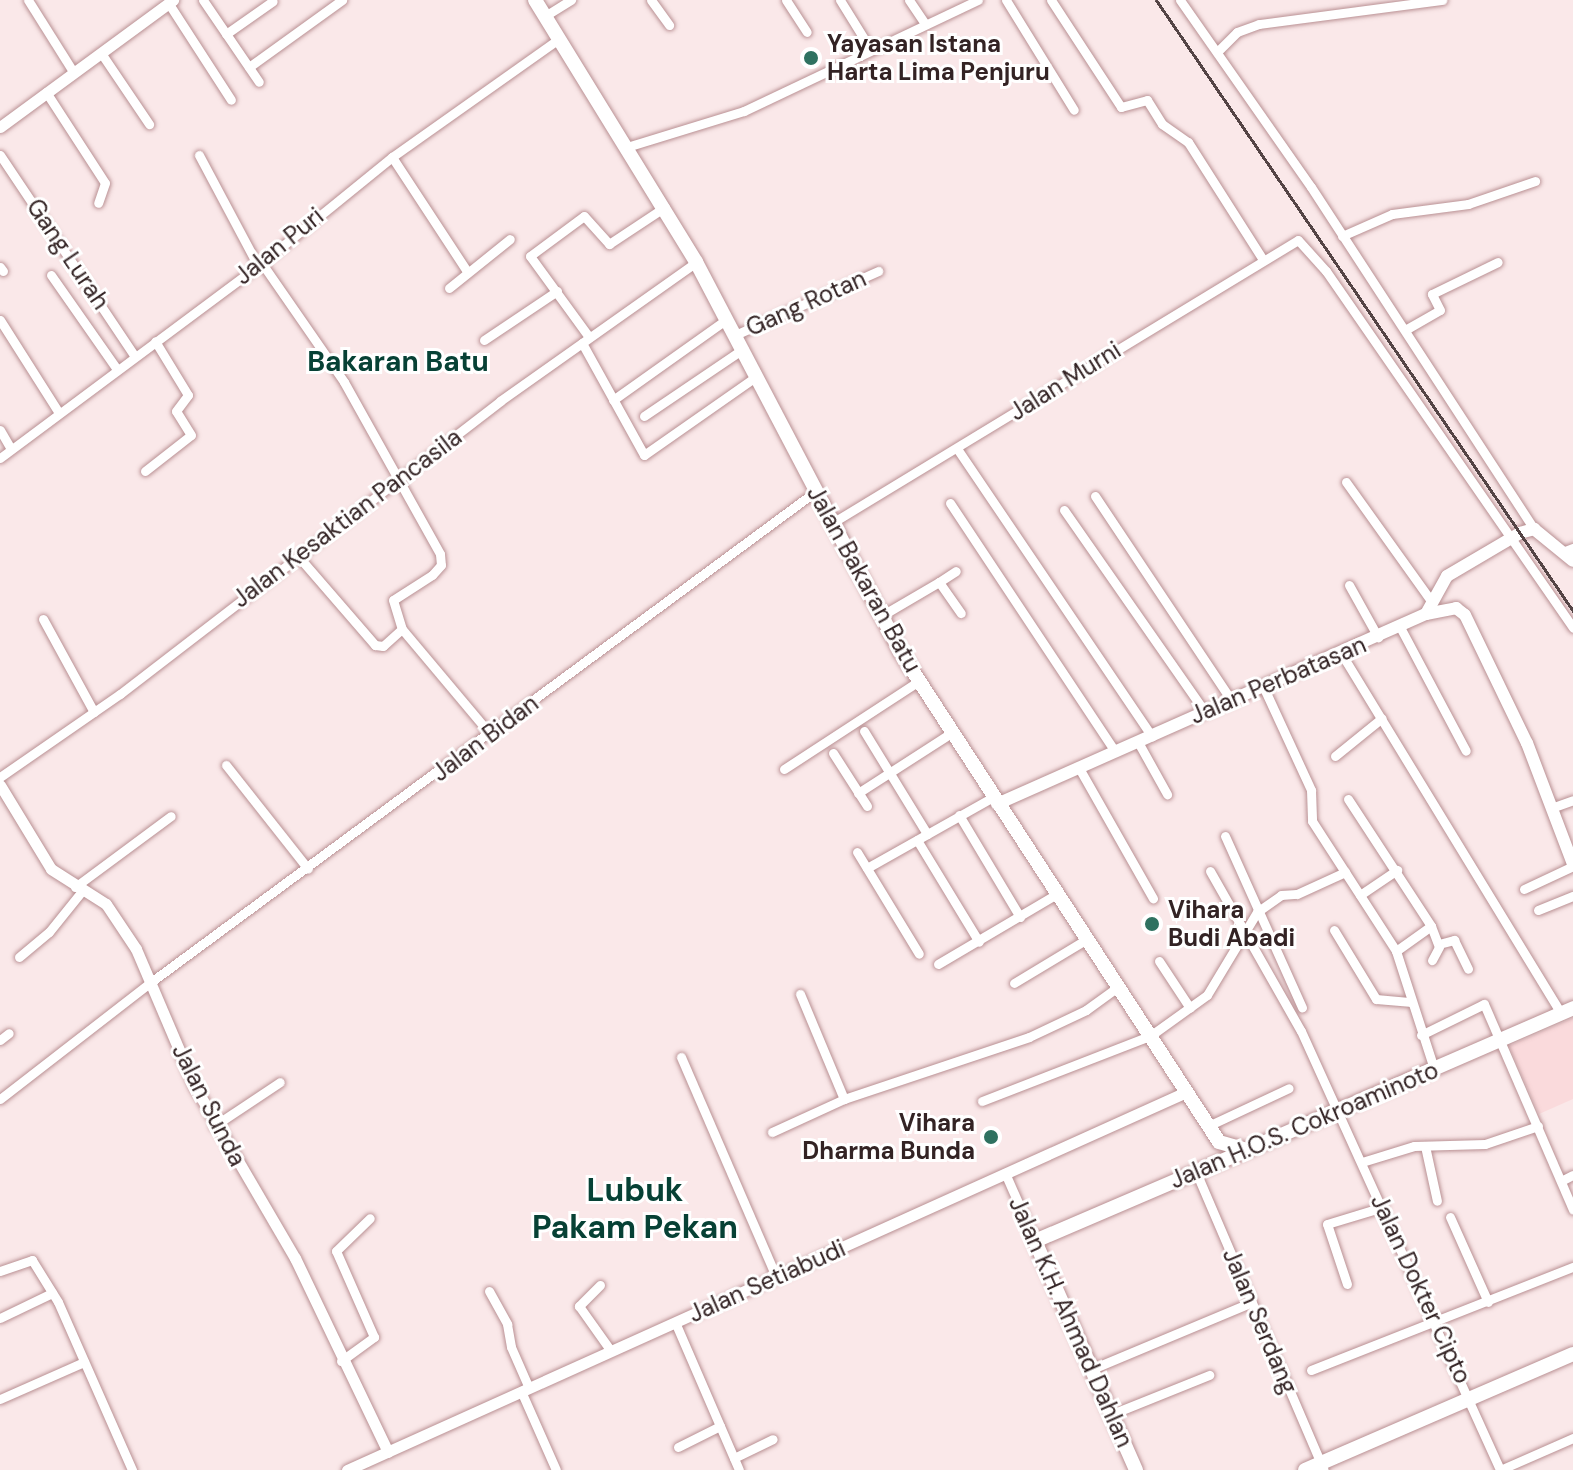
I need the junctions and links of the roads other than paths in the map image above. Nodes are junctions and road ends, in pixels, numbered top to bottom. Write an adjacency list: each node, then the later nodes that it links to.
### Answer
1 (28, 0): 27 (street)
2 (203, 0): 21 (street)
3 (342, 0): 26 (street)
4 (535, 0): 17 (main road, Jalan Bakaran Batu)
5 (571, 0): 17 (street)
6 (651, 0): 19 (street)
7 (786, 0): 20 (street)
8 (840, 0): 23 (street)
9 (909, 0): 18 (street)
10 (978, 0): 18 (street)
11 (1006, 0): 31 (street)
12 (1051, 0): 43 (street)
13 (1180, 0): 24 (street)
14 (1442, 0): 24 (street)
15 (273, 1): 21 (street)
16 (171, 2): 25 (street); 30 (street)
17 (545, 16): 22 (main road, Jalan Bakaran Batu)
18 (925, 24): 23 (street)
19 (669, 25)
20 (807, 32)
21 (226, 34): 26 (street)
22 (560, 38): 34 (main road, Jalan Bakaran Batu); 37 (street, Jalan Puri)
23 (871, 50): 34 (street)
24 (1217, 52): 41 (street)
25 (101, 53): 27 (street); 32 (street)
26 (249, 67): 28 (street)
27 (74, 73): 29 (street)
28 (259, 82)
29 (46, 92): 33 (street); 39 (street)
30 (231, 100)
31 (1074, 110)
32 (149, 124)
33 (0, 127)
34 (627, 147): 40 (main road, Jalan Bakaran Batu)
35 (0, 155): 60 (street, Gang Lurah)
36 (199, 155): 46 (street)
37 (392, 157): 46 (street, Jalan Puri); 47 (street)
38 (1535, 181): 41 (street)
39 (98, 203)
40 (665, 207): 44 (main road, Jalan Bakaran Batu); 51 (street)
41 (1342, 236): 54 (street)
42 (510, 239): 47 (street)
43 (1262, 258): 68 (street, Jalan Murni); 79 (street, Jalan Murni)
44 (696, 262): 52 (main road, Jalan Bakaran Batu); 57 (street, Jalan Kesaktian Pancasila)
45 (1498, 262): 54 (street)
46 (260, 264): 58 (street, Jalan Puri); 71 (street)
47 (467, 271): 50 (street)
48 (878, 271): 55 (street, Gang Rotan)
49 (51, 275): 61 (street)
50 (449, 288)
51 (557, 291): 56 (street); 57 (street)
52 (727, 319): 55 (main road, Jalan Bakaran Batu); 63 (street)
53 (0, 320): 64 (street)
54 (1405, 330): 78 (street)
55 (735, 335): 59 (main road, Jalan Bakaran Batu)
56 (484, 340)
57 (585, 340): 63 (street); 71 (street, Jalan Kesaktian Pancasila)
58 (155, 341): 60 (street, Jalan Puri); 70 (street)
59 (743, 349): 62 (main road, Jalan Bakaran Batu); 65 (street)
60 (134, 355): 61 (street, Jalan Puri)
61 (116, 368): 64 (street, Jalan Puri)
62 (757, 376): 63 (street); 73 (main road, Jalan Bakaran Batu)
63 (613, 400)
64 (59, 413): 67 (street, Jalan Puri)
65 (644, 416)
66 (0, 430): 67 (street)
67 (11, 449): 69 (street, Jalan Puri)
68 (958, 450): 77 (street, Jalan Murni); 103 (street)
69 (0, 458)
70 (145, 471)
71 (397, 481): 81 (street, Jalan Kesaktian Pancasila); 91 (street)
72 (1346, 482): 85 (street)
73 (816, 491): 77 (main road, Jalan Bakaran Batu); 102 (street, Jalan Bidan)
74 (1095, 496): 96 (street)
75 (950, 503): 105 (street)
76 (1064, 510): 97 (street)
77 (832, 523): 87 (main road, Jalan Bakaran Batu)
78 (1534, 529): 79 (main road, Jalan Perbatasan); 80 (main road)
79 (1511, 538): 85 (main road, Jalan Perbatasan); 90 (street)
80 (1570, 553)
81 (298, 556): 91 (street); 98 (street, Jalan Kesaktian Pancasila)
82 (956, 571): 83 (street)
83 (939, 582): 86 (street); 87 (street)
84 (1349, 585): 92 (street)
85 (1429, 608): 89 (main road, Jalan Perbatasan); 121 (main road)
86 (961, 613)
87 (881, 616): 94 (main road, Jalan Bakaran Batu)
88 (43, 619): 98 (street)
89 (1400, 627): 92 (main road, Jalan Perbatasan); 106 (street)
90 (1573, 628)
91 (402, 629): 102 (street)
92 (1378, 637): 93 (main road, Jalan Perbatasan)
93 (1341, 653): 95 (main road, Jalan Perbatasan); 99 (street)
94 (919, 681): 101 (main road, Jalan Bakaran Batu); 111 (street)
95 (1263, 686): 96 (main road, Jalan Perbatasan); 133 (street)
96 (1231, 700): 97 (main road, Jalan Perbatasan)
97 (1204, 711): 103 (main road, Jalan Perbatasan)
98 (94, 712): 113 (street, Jalan Kesaktian Pancasila)
99 (1382, 718): 108 (street); 163 (street)
100 (864, 731): 112 (street)
101 (951, 733): 112 (street); 119 (main road, Jalan Bakaran Batu)
102 (491, 735): 130 (street, Jalan Bidan)
103 (1152, 736): 104 (main road, Jalan Perbatasan)
104 (1138, 742): 105 (main road, Jalan Perbatasan); 116 (street)
105 (1115, 751): 110 (main road, Jalan Perbatasan)
106 (1466, 751)
107 (833, 753): 115 (street)
108 (1335, 756)
109 (226, 765): 130 (street)
110 (1079, 768): 119 (main road, Jalan Perbatasan); 139 (street)
111 (784, 769)
112 (889, 773): 115 (street); 124 (street)
113 (0, 777)
114 (0, 785): 134 (street, Jalan Sunda)
115 (858, 793): 120 (street)
116 (1167, 794)
117 (1348, 799): 131 (street)
118 (1573, 800): 121 (street)
119 (995, 801): 122 (street); 136 (main road, Jalan Bakaran Batu)
120 (867, 806)
121 (1554, 807): 128 (main road)
122 (959, 815): 124 (street); 142 (street)
123 (171, 816): 134 (street)
124 (927, 834): 126 (street)
125 (1225, 836): 141 (street)
126 (917, 840): 129 (street); 147 (street)
127 (857, 852): 129 (street)
128 (1573, 865): 135 (street)
129 (867, 868): 150 (street)
130 (308, 869): 156 (street, Jalan Bidan)
131 (1397, 870): 137 (street); 143 (street)
132 (1210, 871): 144 (street, Jalan Dokter Cipto)
133 (1345, 872): 137 (street); 141 (street)
134 (79, 889): 151 (street); 156 (street, Jalan Sunda)
135 (1524, 889)
136 (1057, 894): 142 (street); 146 (main road, Jalan Bakaran Batu)
137 (1360, 895): 149 (street)
138 (1573, 896): 140 (street)
139 (1153, 898)
140 (1538, 910)
141 (1257, 912): 144 (street); 161 (street)
142 (1020, 917): 147 (street)
143 (1431, 926): 148 (street); 149 (street)
144 (1247, 928): 162 (street); 175 (street, Jalan Dokter Cipto)
145 (1334, 930): 160 (street)
146 (1087, 939): 157 (street); 158 (main road, Jalan Bakaran Batu)
147 (979, 942): 154 (street)
148 (1439, 944): 152 (street); 155 (street)
149 (1396, 951): 160 (street)
150 (919, 954)
151 (19, 957)
152 (1432, 960)
153 (1159, 961): 162 (street)
154 (938, 964)
155 (1468, 969)
156 (151, 982): 172 (street, Jalan Bidan); 176 (street, Jalan Sunda)
157 (1014, 983)
158 (1118, 987): 165 (main road, Jalan Bakaran Batu); 173 (street)
159 (800, 994): 173 (street)
160 (1409, 1002): 164 (street)
161 (1302, 1007)
162 (1190, 1008): 165 (street)
163 (1567, 1011): 166 (main road, Jalan H.O.S. Cokroaminoto)
164 (1421, 1035): 166 (street); 168 (street)
165 (1150, 1036): 171 (main road, Jalan Bakaran Batu); 174 (street)
166 (1501, 1039): 168 (main road, Jalan H.O.S. Cokroaminoto); 178 (street)
167 (681, 1057): 196 (street)
168 (1434, 1069): 175 (main road, Jalan H.O.S. Cokroaminoto)
169 (280, 1082): 176 (street)
170 (1289, 1088): 177 (street)
171 (1186, 1092): 177 (main road, Jalan Bakaran Batu); 185 (street, Jalan Setiabudi)
172 (0, 1099)
173 (844, 1099): 179 (street)
174 (982, 1101)
175 (1337, 1111): 182 (main road, Jalan H.O.S. Cokroaminoto); 183 (street, Jalan Dokter Cipto)
176 (214, 1126): 208 (street, Jalan Sunda)
177 (1208, 1126): 180 (main road, Jalan Bakaran Batu)
178 (1538, 1126): 181 (street); 187 (street)
179 (772, 1132)
180 (1219, 1142): 182 (main road); 184 (main road)
181 (1425, 1146): 183 (street); 188 (street)
182 (1247, 1150): 184 (main road, Jalan H.O.S. Cokroaminoto)
183 (1362, 1162): 189 (street, Jalan Dokter Cipto)
184 (1202, 1169): 193 (main road, Jalan H.O.S. Cokroaminoto); 201 (street, Jalan Serdang)
185 (1005, 1173): 193 (street, Jalan K.H. Ahmad Dahlan); 196 (street, Jalan Setiabudi)
186 (1573, 1175): 187 (street)
187 (1561, 1181): 190 (street)
188 (1437, 1201)
189 (1383, 1207): 197 (street); 205 (street, Jalan Dokter Cipto)
190 (1573, 1210)
191 (1450, 1217): 202 (street)
192 (370, 1218): 208 (street)
193 (1035, 1241): 210 (main road, Jalan K.H. Ahmad Dahlan)
194 (1573, 1267): 202 (street)
195 (0, 1271): 200 (street)
196 (776, 1277): 204 (street, Jalan Setiabudi)
197 (1347, 1284)
198 (600, 1285): 206 (street)
199 (489, 1291): 213 (street)
200 (52, 1293): 203 (street); 209 (street)
201 (1252, 1302): 210 (street); 223 (street, Jalan Serdang)
202 (1488, 1302): 205 (street)
203 (0, 1318)
204 (675, 1322): 206 (street, Jalan Setiabudi); 217 (street)
205 (1435, 1325): 211 (street); 214 (street, Jalan Dokter Cipto)
206 (611, 1351): 213 (street, Jalan Setiabudi)
207 (1573, 1354): 214 (main road)
208 (341, 1361): 221 (street, Jalan Sunda)
209 (84, 1362): 215 (street); 224 (street)
210 (1092, 1369): 216 (main road, Jalan K.H. Ahmad Dahlan)
211 (1311, 1370)
212 (1209, 1375): 216 (street)
213 (525, 1390): 221 (street, Jalan Setiabudi); 226 (street)
214 (1471, 1398): 223 (main road); 230 (street, Jalan Dokter Cipto)
215 (0, 1399)
216 (1112, 1414): 228 (main road, Jalan K.H. Ahmad Dahlan)
217 (720, 1426): 220 (street); 222 (street)
218 (1573, 1438): 230 (street)
219 (773, 1439): 222 (street)
220 (678, 1447)
221 (388, 1452): 225 (street, Jalan Setiabudi)
222 (734, 1458): 227 (street)
223 (1323, 1466): 229 (main road)
224 (132, 1470)
225 (347, 1470)
226 (556, 1470)
227 (739, 1470)
228 (1136, 1470)
229 (1305, 1470)
230 (1500, 1470)

